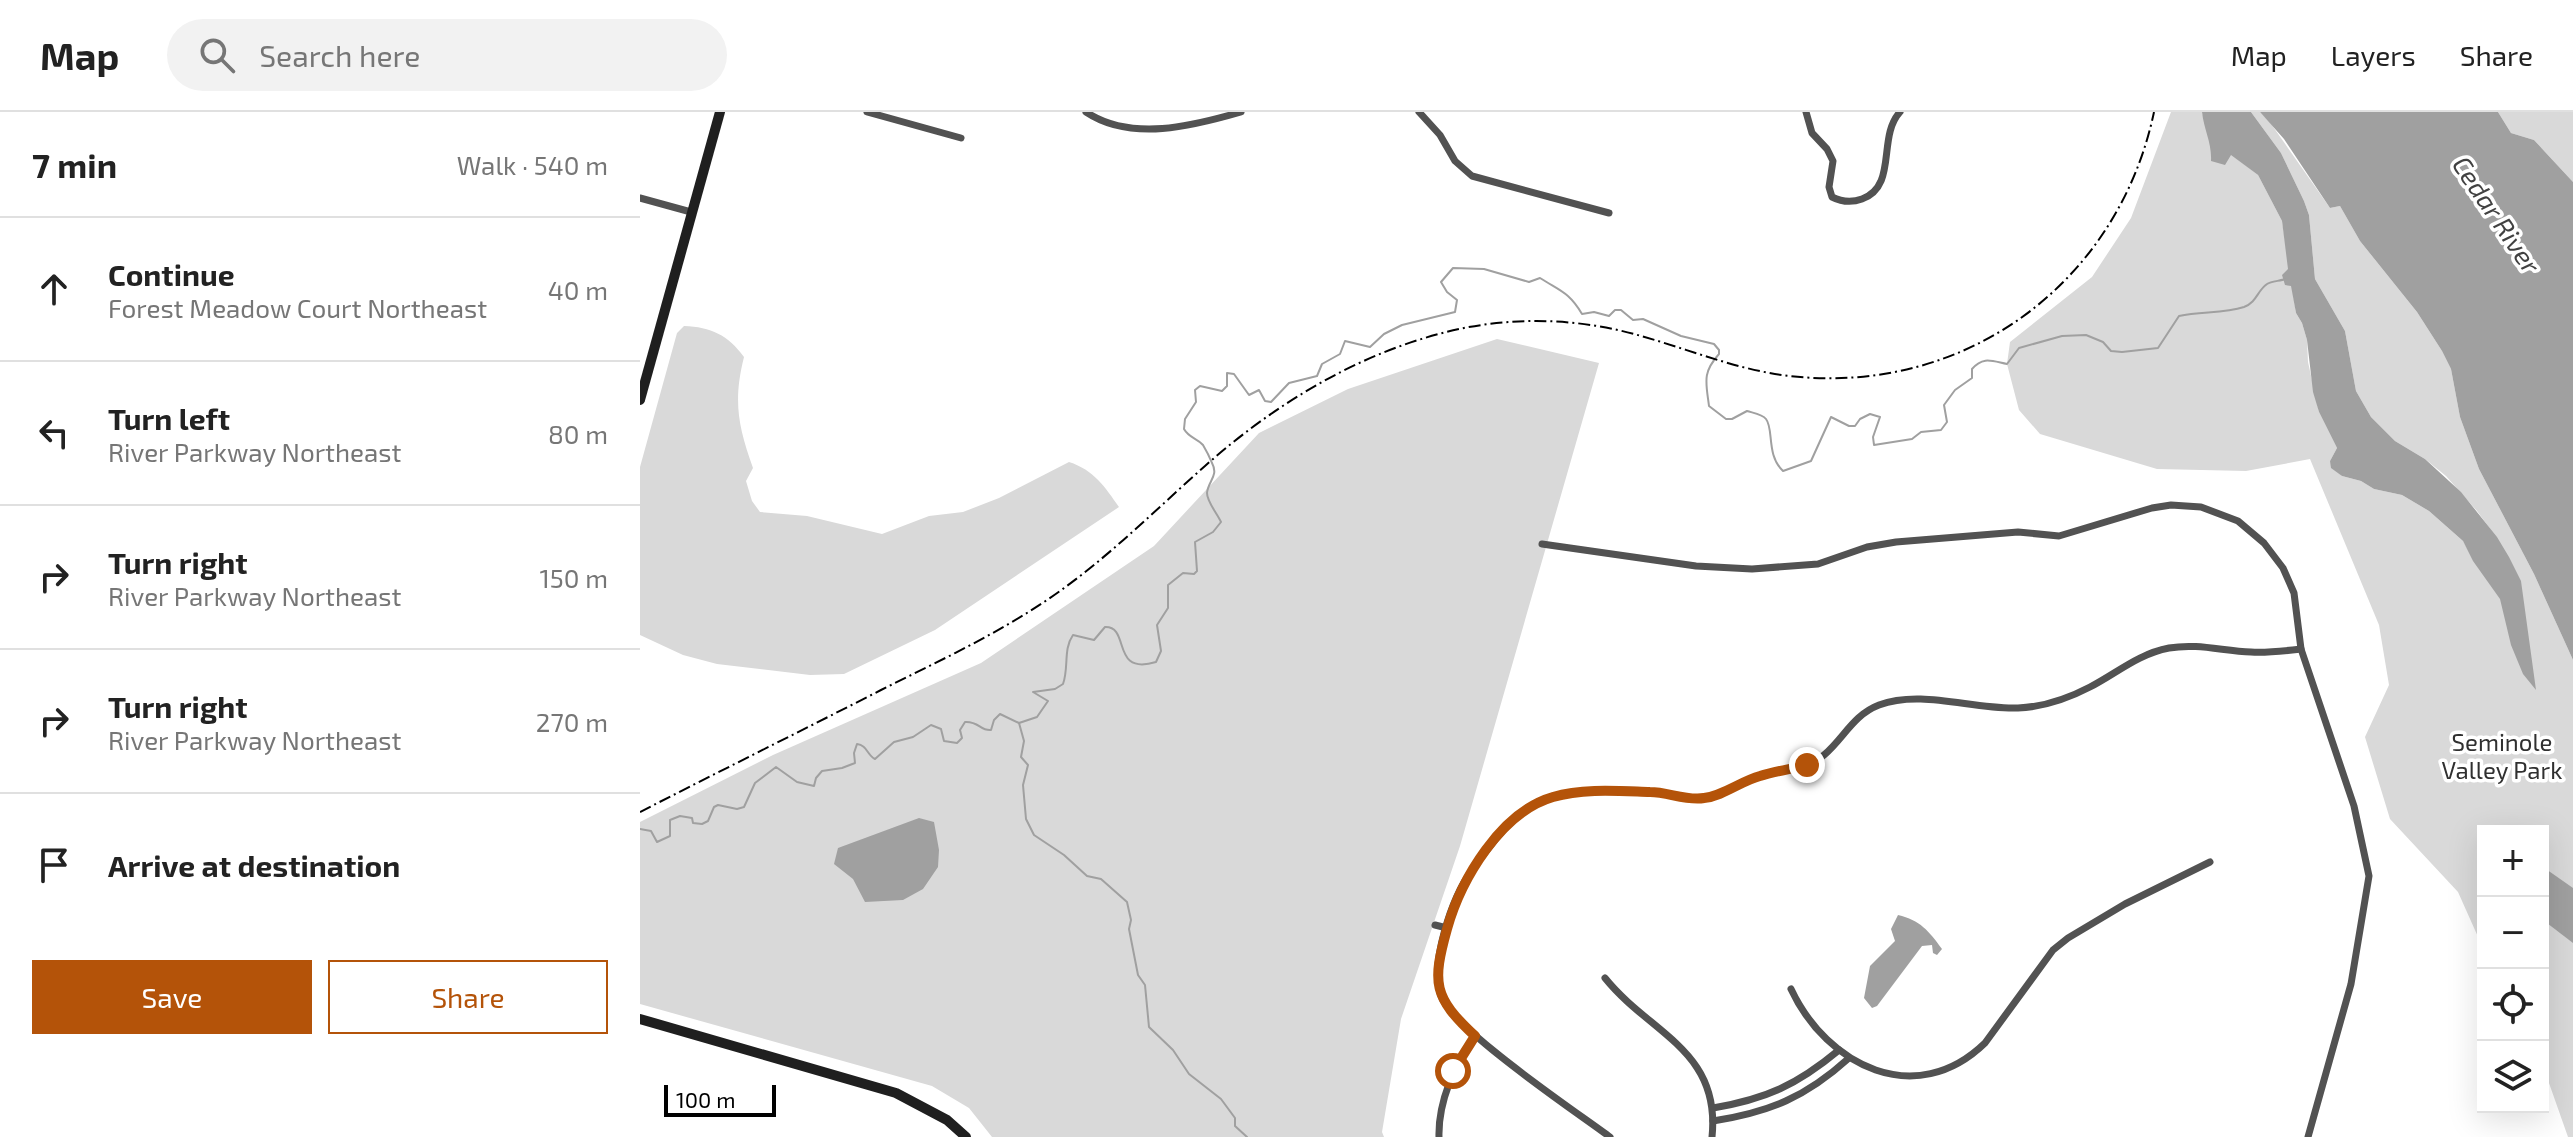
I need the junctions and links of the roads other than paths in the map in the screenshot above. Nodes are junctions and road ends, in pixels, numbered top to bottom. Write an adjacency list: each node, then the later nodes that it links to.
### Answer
1 (720, 112): 10 (street)
2 (867, 112): 8 (street)
3 (1086, 112): 4 (street)
4 (1241, 112)
5 (1419, 112): 11 (street)
6 (1806, 112): 7 (street)
7 (1900, 112)
8 (961, 138)
9 (640, 198): 10 (street)
10 (691, 212): 12 (street)
11 (1609, 213)
12 (640, 400)
13 (1542, 544): 14 (street)
14 (2301, 649): 17 (street); 30 (street)
15 (2210, 862): 23 (street)
16 (1435, 925): 17 (street)
17 (1447, 928): 21 (street)
18 (1605, 978): 24 (street)
19 (1791, 989): 22 (street)
20 (640, 1019): 26 (street)
21 (1475, 1036): 27 (street); 28 (street)
22 (1839, 1050): 23 (street); 24 (street)
23 (1849, 1058): 25 (street)
24 (1713, 1108): 25 (street)
25 (1713, 1121): 29 (street)
26 (966, 1137)
27 (1439, 1137)
28 (1610, 1137)
29 (1712, 1137)
30 (2308, 1137)

